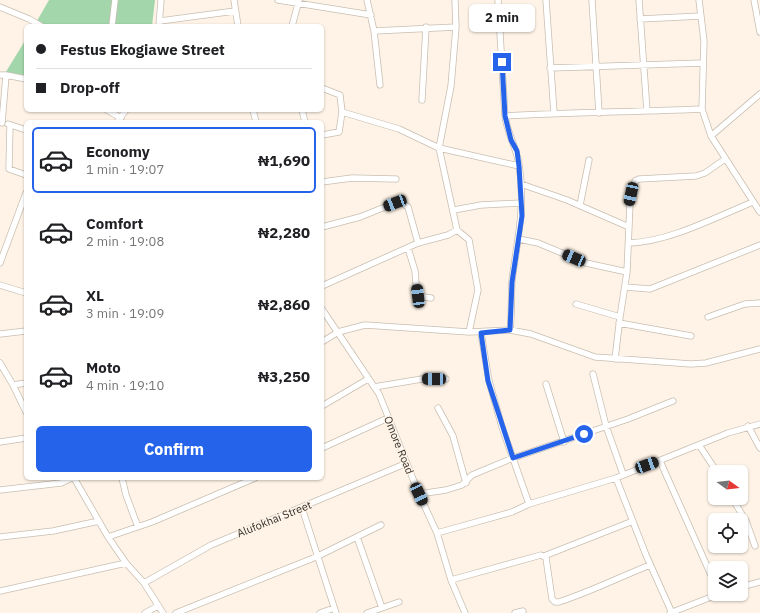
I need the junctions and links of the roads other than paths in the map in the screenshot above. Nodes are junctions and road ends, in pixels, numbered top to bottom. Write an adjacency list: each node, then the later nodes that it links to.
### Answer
1 (115, 0): 21 (street)
2 (161, 0): 19 (street)
3 (234, 0): 15 (street)
4 (278, 0): 13 (street)
5 (367, 0): 16 (street)
6 (455, 0): 24 (street)
7 (498, 0): 44 (street)
8 (546, 0): 31 (street)
9 (592, 0): 30 (street)
10 (639, 0): 18 (street)
11 (698, 0): 17 (street)
12 (754, 0): 27 (street)
13 (299, 1): 16 (street); 23 (street)
14 (0, 7): 20 (street)
15 (236, 11): 19 (street); 22 (street)
16 (371, 15): 26 (street)
17 (701, 16): 18 (street); 28 (street)
18 (640, 19): 29 (street)
19 (160, 23)
20 (38, 24)
21 (112, 24)
22 (238, 24)
23 (293, 24)
24 (456, 26): 25 (street); 51 (street)
25 (426, 27): 26 (street); 37 (street)
26 (374, 31): 34 (street)
27 (760, 32)
28 (703, 63): 29 (street); 38 (street)
29 (643, 64): 30 (street); 39 (street)
30 (596, 66): 31 (street); 43 (street)
31 (550, 68): 42 (street)
32 (3, 75): 33 (street); 46 (street)
33 (24, 79)
34 (380, 85)
35 (324, 89): 41 (street)
36 (760, 94): 50 (street)
37 (422, 100)
38 (702, 110): 39 (street); 50 (street)
39 (647, 111): 43 (street)
40 (109, 112): 45 (street)
41 (342, 112): 49 (street); 51 (street)
42 (554, 113): 43 (street); 44 (street)
43 (599, 113)
44 (505, 116): 54 (street)
45 (119, 120)
46 (1, 122): 47 (street)
47 (10, 125): 48 (street); 55 (street)
48 (24, 129)
49 (324, 135)
50 (711, 136): 52 (street)
51 (439, 148): 54 (street); 64 (street)
52 (725, 159): 62 (street); 67 (street)
53 (590, 160): 63 (street)
54 (519, 166): 58 (street)
55 (24, 174)
56 (396, 179): 57 (street)
57 (324, 182)
58 (521, 184): 61 (street); 63 (street)
59 (24, 198): 74 (street)
60 (760, 200): 62 (street)
61 (521, 203): 64 (street); 69 (street)
62 (754, 204): 65 (street); 71 (street)
63 (580, 205): 67 (street)
64 (454, 210): 68 (street)
65 (760, 212)
66 (324, 226): 70 (street)
67 (629, 227): 71 (street)
68 (457, 230): 70 (street); 89 (street)
69 (519, 239): 75 (street); 86 (street)
70 (418, 243): 73 (street)
71 (628, 243): 75 (street)
72 (760, 245): 78 (street)
73 (408, 248): 77 (street); 80 (street)
74 (0, 263)
75 (627, 272): 78 (street)
76 (0, 285): 79 (street)
77 (324, 285)
78 (625, 287): 85 (street)
79 (24, 292)
80 (431, 298)
81 (760, 303): 84 (street)
82 (576, 304): 85 (street)
83 (324, 312): 88 (street, Omore Road)
84 (708, 317)
85 (619, 320): 92 (street); 95 (street)
86 (510, 330): 90 (street); 95 (street)
87 (24, 331): 91 (street)
88 (338, 332): 89 (street); 93 (street); 98 (street, Omore Road)
89 (469, 332): 90 (street)
90 (481, 333): 118 (street)
91 (0, 334)
92 (691, 336)
93 (324, 341)
94 (760, 349): 95 (street)
95 (615, 359)
96 (0, 362): 100 (street)
97 (593, 374): 110 (street)
98 (368, 379): 103 (street, Omore Road); 105 (street)
99 (446, 379): 103 (street)
100 (14, 384): 101 (street); 106 (street)
101 (24, 384)
102 (546, 384): 114 (street)
103 (374, 388): 108 (street, Omore Road)
104 (672, 401): 110 (street)
105 (324, 405)
106 (24, 407)
107 (438, 408): 128 (street)
108 (388, 418): 116 (street); 120 (street, Omore Road)
109 (760, 424): 111 (street)
110 (606, 426): 114 (street); 122 (street)
111 (748, 426): 115 (street); 117 (street)
112 (24, 438): 113 (street)
113 (0, 442)
114 (564, 442): 118 (street)
115 (699, 445): 119 (street); 121 (street)
116 (324, 447)
117 (760, 448)
118 (513, 458): 128 (street); 131 (street)
119 (660, 460): 122 (street); 147 (street)
120 (407, 463): 130 (street, Omore Road); 133 (street, Alufokhai Street)
121 (712, 465)
122 (623, 474): 123 (street)
123 (616, 478): 131 (street); 135 (street)
124 (69, 480): 129 (street)
125 (74, 480): 134 (street)
126 (122, 480): 137 (street)
127 (250, 480): 137 (street)
128 (466, 483): 130 (street)
129 (0, 490)
130 (419, 494): 138 (street, Omore Road)
131 (529, 504): 138 (street)
132 (736, 505): 142 (street)
133 (302, 508): 144 (street); 149 (street, Alufokhai Street)
134 (99, 521): 139 (street); 140 (street)
135 (633, 521): 143 (street); 146 (street)
136 (381, 525): 141 (street)
137 (138, 527): 140 (street)
138 (437, 533): 148 (street, Omore Road)
139 (0, 537)
140 (108, 537): 145 (street)
141 (357, 537): 144 (street); 156 (street)
142 (755, 546)
143 (544, 556): 146 (street); 148 (street)
144 (316, 557): 158 (street); 161 (street)
145 (126, 563): 149 (street); 152 (street)
146 (650, 565): 166 (street)
147 (708, 568)
148 (452, 580): 164 (street, Omore Road)
149 (144, 582): 155 (street)
150 (760, 582): 151 (street)
151 (748, 586)
152 (0, 592)
153 (708, 598): 166 (street)
154 (398, 602): 156 (street)
155 (158, 606): 159 (street); 160 (street)
156 (382, 608): 163 (street)
157 (523, 610): 165 (street)
158 (335, 611): 162 (street)
159 (145, 613)
160 (163, 613)
161 (176, 613)
162 (320, 613)
163 (367, 613)
164 (465, 613)
165 (515, 613)
166 (671, 613)

